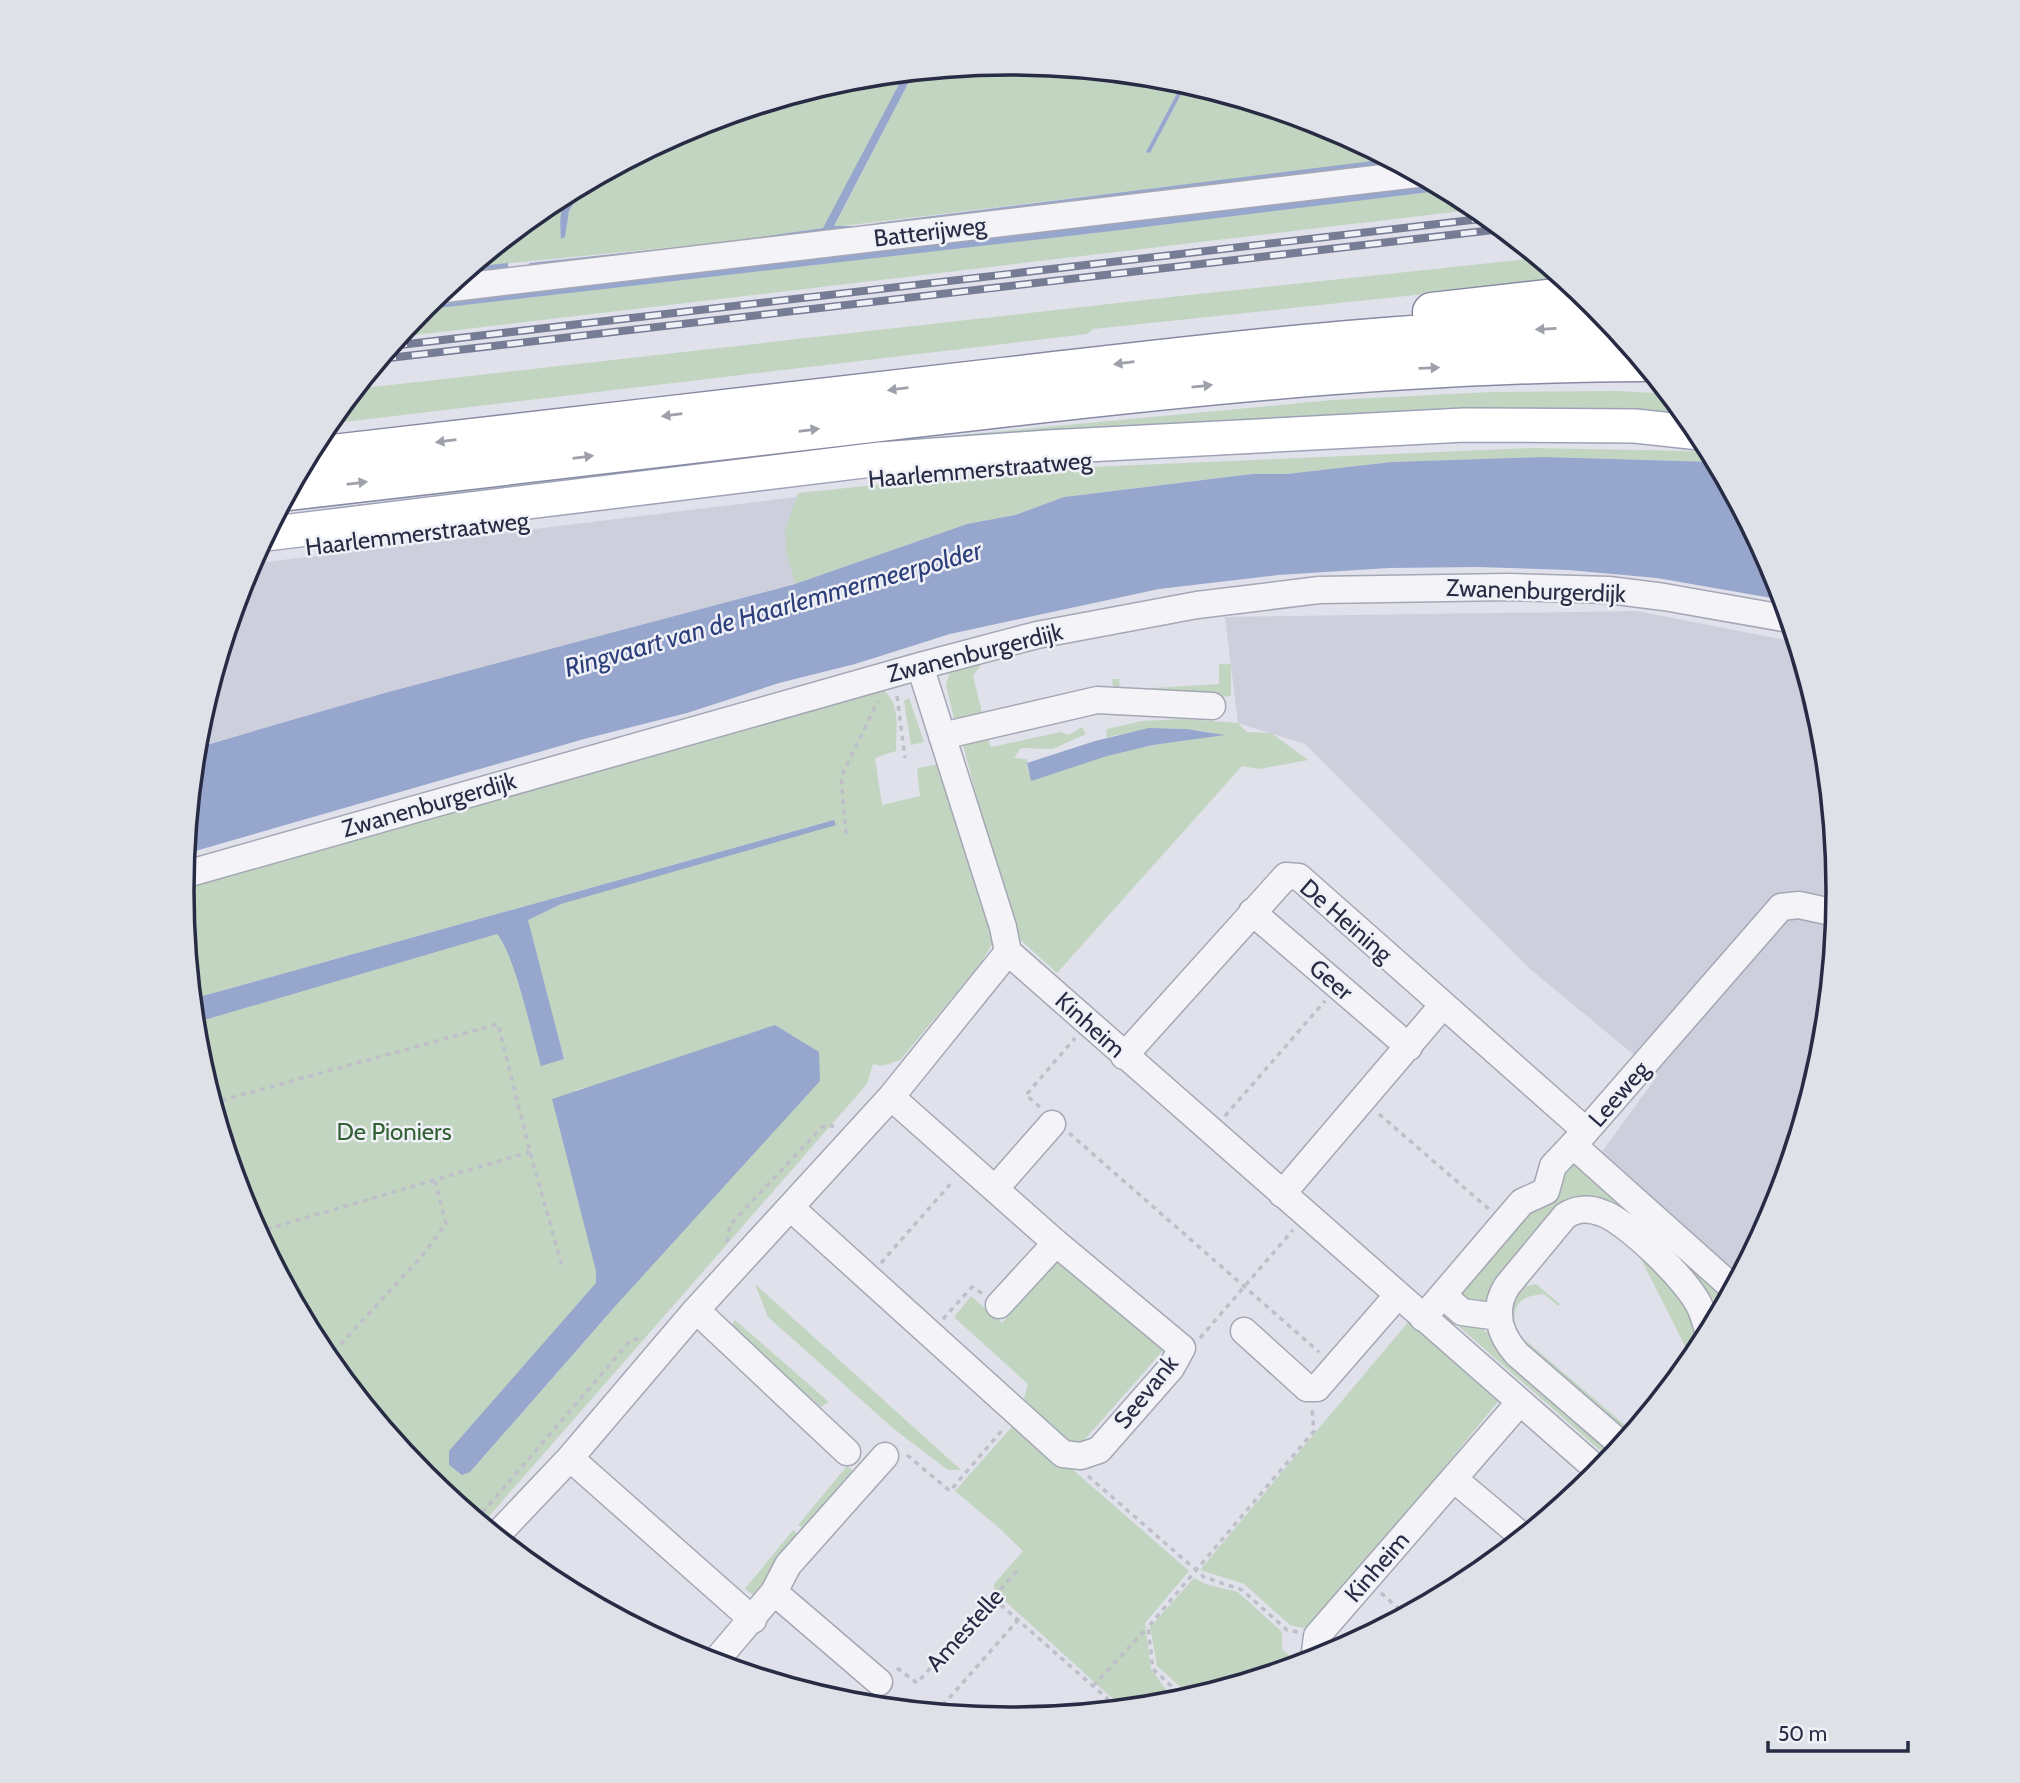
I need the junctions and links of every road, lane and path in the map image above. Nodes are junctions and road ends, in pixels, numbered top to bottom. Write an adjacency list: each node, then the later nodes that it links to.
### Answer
1 (1401, 176): 2 (street, Batterijweg)
2 (462, 287)
3 (1568, 297): 5 (highway)
4 (1601, 329): 5 (highway, one-way to 5)
5 (1192, 355): 8 (highway, one-way to 8)
6 (1631, 362): 9 (highway, one-way to 6)
7 (1684, 431): 10 (main road, Haarlemmerstraatweg)
8 (320, 455)
9 (299, 490)
10 (277, 533)
11 (1778, 617): 12 (street, Zwanenburgerdijk)
12 (920, 666): 13 (street, Zwanenburgerdijk); 15 (street)
13 (894, 673): 16 (path); 17 (path); 18 (street, Zwanenburgerdijk)
14 (1212, 706): 15 (street)
15 (942, 736): 21 (street)
16 (905, 758)
17 (846, 834)
18 (194, 872)
19 (1826, 911): 32 (street, Leeweg)
20 (1252, 912): 22 (street, Geer); 23 (street, De Heining); 26 (street, De Heining)
21 (1008, 952): 24 (street, Kinheim); 27 (street)
22 (1338, 986): 25 (street, Geer); 31 (path)
23 (1443, 1005): 25 (street); 32 (street, De Heining)
24 (1087, 1023): 26 (street, Kinheim); 30 (path)
25 (1409, 1047): 29 (street)
26 (1124, 1056): 31 (street, Kinheim)
27 (891, 1097): 34 (street, Seevank); 38 (street)
28 (221, 1100): 33 (path)
29 (1363, 1101): 37 (street); 40 (path)
30 (1054, 1122): 36 (street); 46 (path)
31 (1211, 1132): 37 (street, Kinheim)
32 (1580, 1138): 40 (street, Leeweg); 45 (street, De Heining)
33 (530, 1152): 35 (path); 43 (path)
34 (968, 1164): 36 (street, Seevank); 44 (path)
35 (435, 1181): 41 (path); 57 (path)
36 (995, 1189): 42 (street, Seevank)
37 (1282, 1194): 39 (street, Kinheim)
38 (790, 1208): 44 (street); 50 (street)
39 (1306, 1215): 46 (path); 48 (street, Kinheim)
40 (1505, 1222): 47 (street, Leeweg)
41 (267, 1229)
42 (1056, 1242): 49 (street); 56 (street, Seevank)
43 (562, 1266)
44 (868, 1278): 55 (street)
45 (1727, 1282)
46 (1244, 1287): 56 (path); 58 (path)
47 (1443, 1295): 51 (street); 52 (street, Leeweg)
48 (1397, 1296): 52 (street, Kinheim); 58 (street)
49 (999, 1305): 55 (path)
50 (696, 1310): 63 (street); 66 (street)
51 (1499, 1317): 53 (street); 62 (street)
52 (1423, 1318): 60 (street, Kinheim)
53 (1705, 1320)
54 (1244, 1331): 59 (street)
55 (930, 1333): 61 (street)
56 (1182, 1348): 65 (street, Seevank)
57 (335, 1350)
58 (1336, 1367): 59 (street)
59 (1317, 1388): 71 (path)
60 (1520, 1402): 67 (street, Kinheim); 68 (street, Kinheim)
61 (1017, 1412): 64 (path); 65 (street)
62 (1615, 1439)
63 (847, 1452)
64 (885, 1455): 74 (street)
65 (1081, 1456): 71 (path)
66 (570, 1458): 69 (street); 77 (street)
67 (1591, 1464)
68 (1454, 1479): 70 (street); 73 (street, Kinheim)
69 (502, 1530)
70 (1516, 1531)
71 (1195, 1569): 79 (path); 80 (path)
72 (1017, 1571): 75 (path, Amestelle)
73 (1367, 1579): 76 (path); 80 (street, Kinheim)
74 (774, 1592): 77 (street); 82 (street)
75 (993, 1598): 78 (path); 82 (path, Amestelle)
76 (1399, 1609)
77 (753, 1620): 81 (street)
78 (1018, 1620): 83 (path); 86 (path, Amestelle)
79 (1148, 1627): 83 (path); 84 (path)
80 (1317, 1648)
81 (722, 1655)
82 (879, 1682)
83 (1093, 1686): 85 (path)
84 (1176, 1690)
85 (1111, 1702)
86 (943, 1705)

